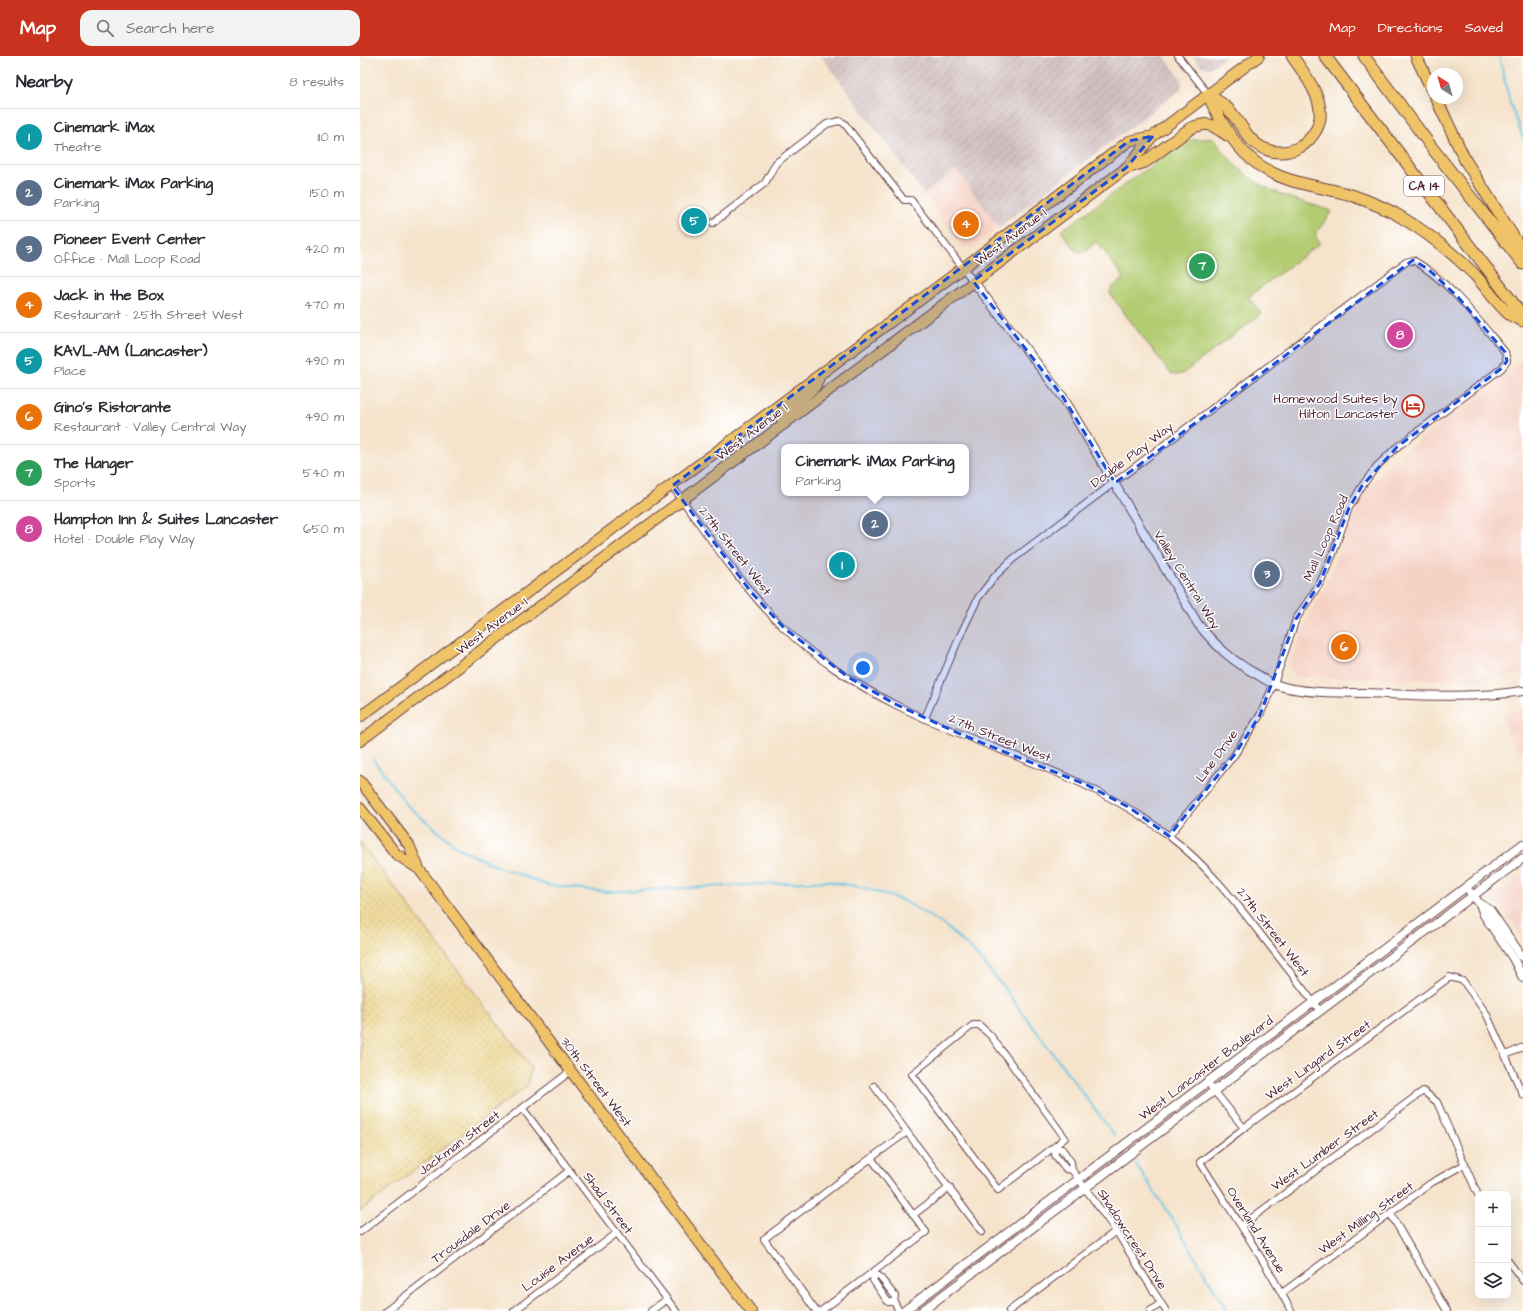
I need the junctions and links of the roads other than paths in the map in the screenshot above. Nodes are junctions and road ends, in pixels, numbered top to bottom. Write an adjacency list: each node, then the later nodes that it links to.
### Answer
1 (1178, 56): 8 (street)
2 (1259, 56): 8 (main road, West Avenue I)
3 (1292, 56): 8 (highway)
4 (1325, 56): 19 (highway, CA 14)
5 (1364, 56): 16 (highway, CA 14)
6 (1416, 56): 7 (highway)
7 (1427, 79)
8 (1208, 94): 10 (main road, West Avenue I); 11 (highway)
9 (1439, 104): 14 (highway)
10 (1153, 136): 12 (main road, West Avenue I); 17 (main road, West Avenue I)
11 (1236, 141): 12 (highway); 20 (highway)
12 (1126, 168): 18 (main road, West Avenue I)
13 (713, 223): 17 (street)
14 (1523, 252)
15 (1412, 260): 23 (street, Double Play Way); 26 (street, Mall Loop Road)
16 (1523, 264)
17 (963, 268): 18 (street); 21 (main road, West Avenue I)
18 (973, 281): 22 (main road, West Avenue I); 23 (street, Valley Central Way)
19 (1523, 316)
20 (1523, 321)
21 (820, 375): 22 (main road); 24 (main road, West Avenue I)
22 (783, 425): 25 (main road, West Avenue I)
23 (1115, 482): 26 (street, Valley Central Way); 29 (street, Double Play Way)
24 (672, 486): 25 (street, 27th Street West); 28 (main road, West Avenue I)
25 (682, 500): 29 (street, 27th Street West); 30 (main road, West Avenue I)
26 (1274, 684): 27 (street, Valley Central Way); 33 (street, Line Drive)
27 (1523, 691)
28 (360, 717)
29 (925, 718): 33 (street, 27th Street West)
30 (360, 741)
31 (360, 781): 36 (main road, 30th Street West)
32 (360, 808): 36 (main road, 30th Street West)
33 (1169, 836): 42 (street, 27th Street West)
34 (1523, 844): 37 (street, West Lancaster Boulevard)
35 (1523, 858): 38 (street, West Lancaster Boulevard)
36 (420, 869): 46 (main road, 30th Street West)
37 (1466, 886): 38 (street); 42 (street, West Lancaster Boulevard)
38 (1473, 895): 39 (street); 43 (street, West Lancaster Boulevard)
39 (1480, 904): 40 (street); 41 (street)
40 (1523, 958)
41 (1523, 978)
42 (1314, 1002): 43 (street, 27th Street West); 47 (street, West Lancaster Boulevard)
43 (1320, 1011): 49 (street, West Lancaster Boulevard)
44 (1523, 1048): 45 (street)
45 (1506, 1055): 50 (street); 52 (street, West Lingard Street)
46 (571, 1071): 51 (street, Jackman Street); 80 (main road, 30th Street West)
47 (1207, 1082): 49 (street); 59 (street, West Lancaster Boulevard)
48 (874, 1086): 53 (street)
49 (1214, 1091): 52 (street); 61 (street, West Lancaster Boulevard)
50 (1523, 1095)
51 (523, 1109): 58 (street, Shad Street); 67 (street, Jackman Street)
52 (1244, 1128): 56 (street, West Lingard Street)
53 (907, 1132): 55 (street); 60 (street)
54 (1054, 1148): 54 (street); 59 (street, Shadowcrest Drive)
55 (871, 1158): 64 (street); 81 (street)
56 (1200, 1162): 65 (street, Overland Avenue)
57 (1465, 1164): 62 (street); 63 (street, West Milling Street); 65 (street, West Lumber Street)
58 (569, 1171): 69 (street, Shad Street); 76 (street, Trousdale Drive)
59 (1079, 1179): 61 (street, Shadowcrest Drive); 84 (street, West Lancaster Boulevard)
60 (950, 1188): 64 (street); 68 (street)
61 (1086, 1188): 66 (street, Shadowcrest Drive); 85 (street, West Lancaster Boulevard)
62 (1476, 1191)
63 (1390, 1213): 73 (street, West Milling Street); 90 (street)
64 (913, 1215): 71 (street)
65 (1241, 1226): 73 (street, Overland Avenue)
66 (1116, 1231): 75 (street, Shadowcrest Drive); 86 (street)
67 (360, 1232)
68 (982, 1232)
69 (617, 1233): 74 (street, Shad Street); 77 (street, Louise Avenue)
70 (1510, 1263): 72 (street)
71 (874, 1274): 82 (street); 83 (street)
72 (1523, 1281)
73 (1282, 1293): 89 (street, Overland Avenue)
74 (668, 1299): 78 (street); 79 (street, Shad Street)
75 (1161, 1303): 87 (street); 88 (street, Shadowcrest Drive)
76 (386, 1311)
77 (514, 1311)
78 (651, 1311)
79 (676, 1311)
80 (751, 1311)
81 (816, 1311)
82 (821, 1311)
83 (899, 1311)
84 (904, 1311)
85 (922, 1311)
86 (1009, 1311)
87 (1150, 1311)
88 (1166, 1311)
89 (1291, 1311)
90 (1447, 1311)

